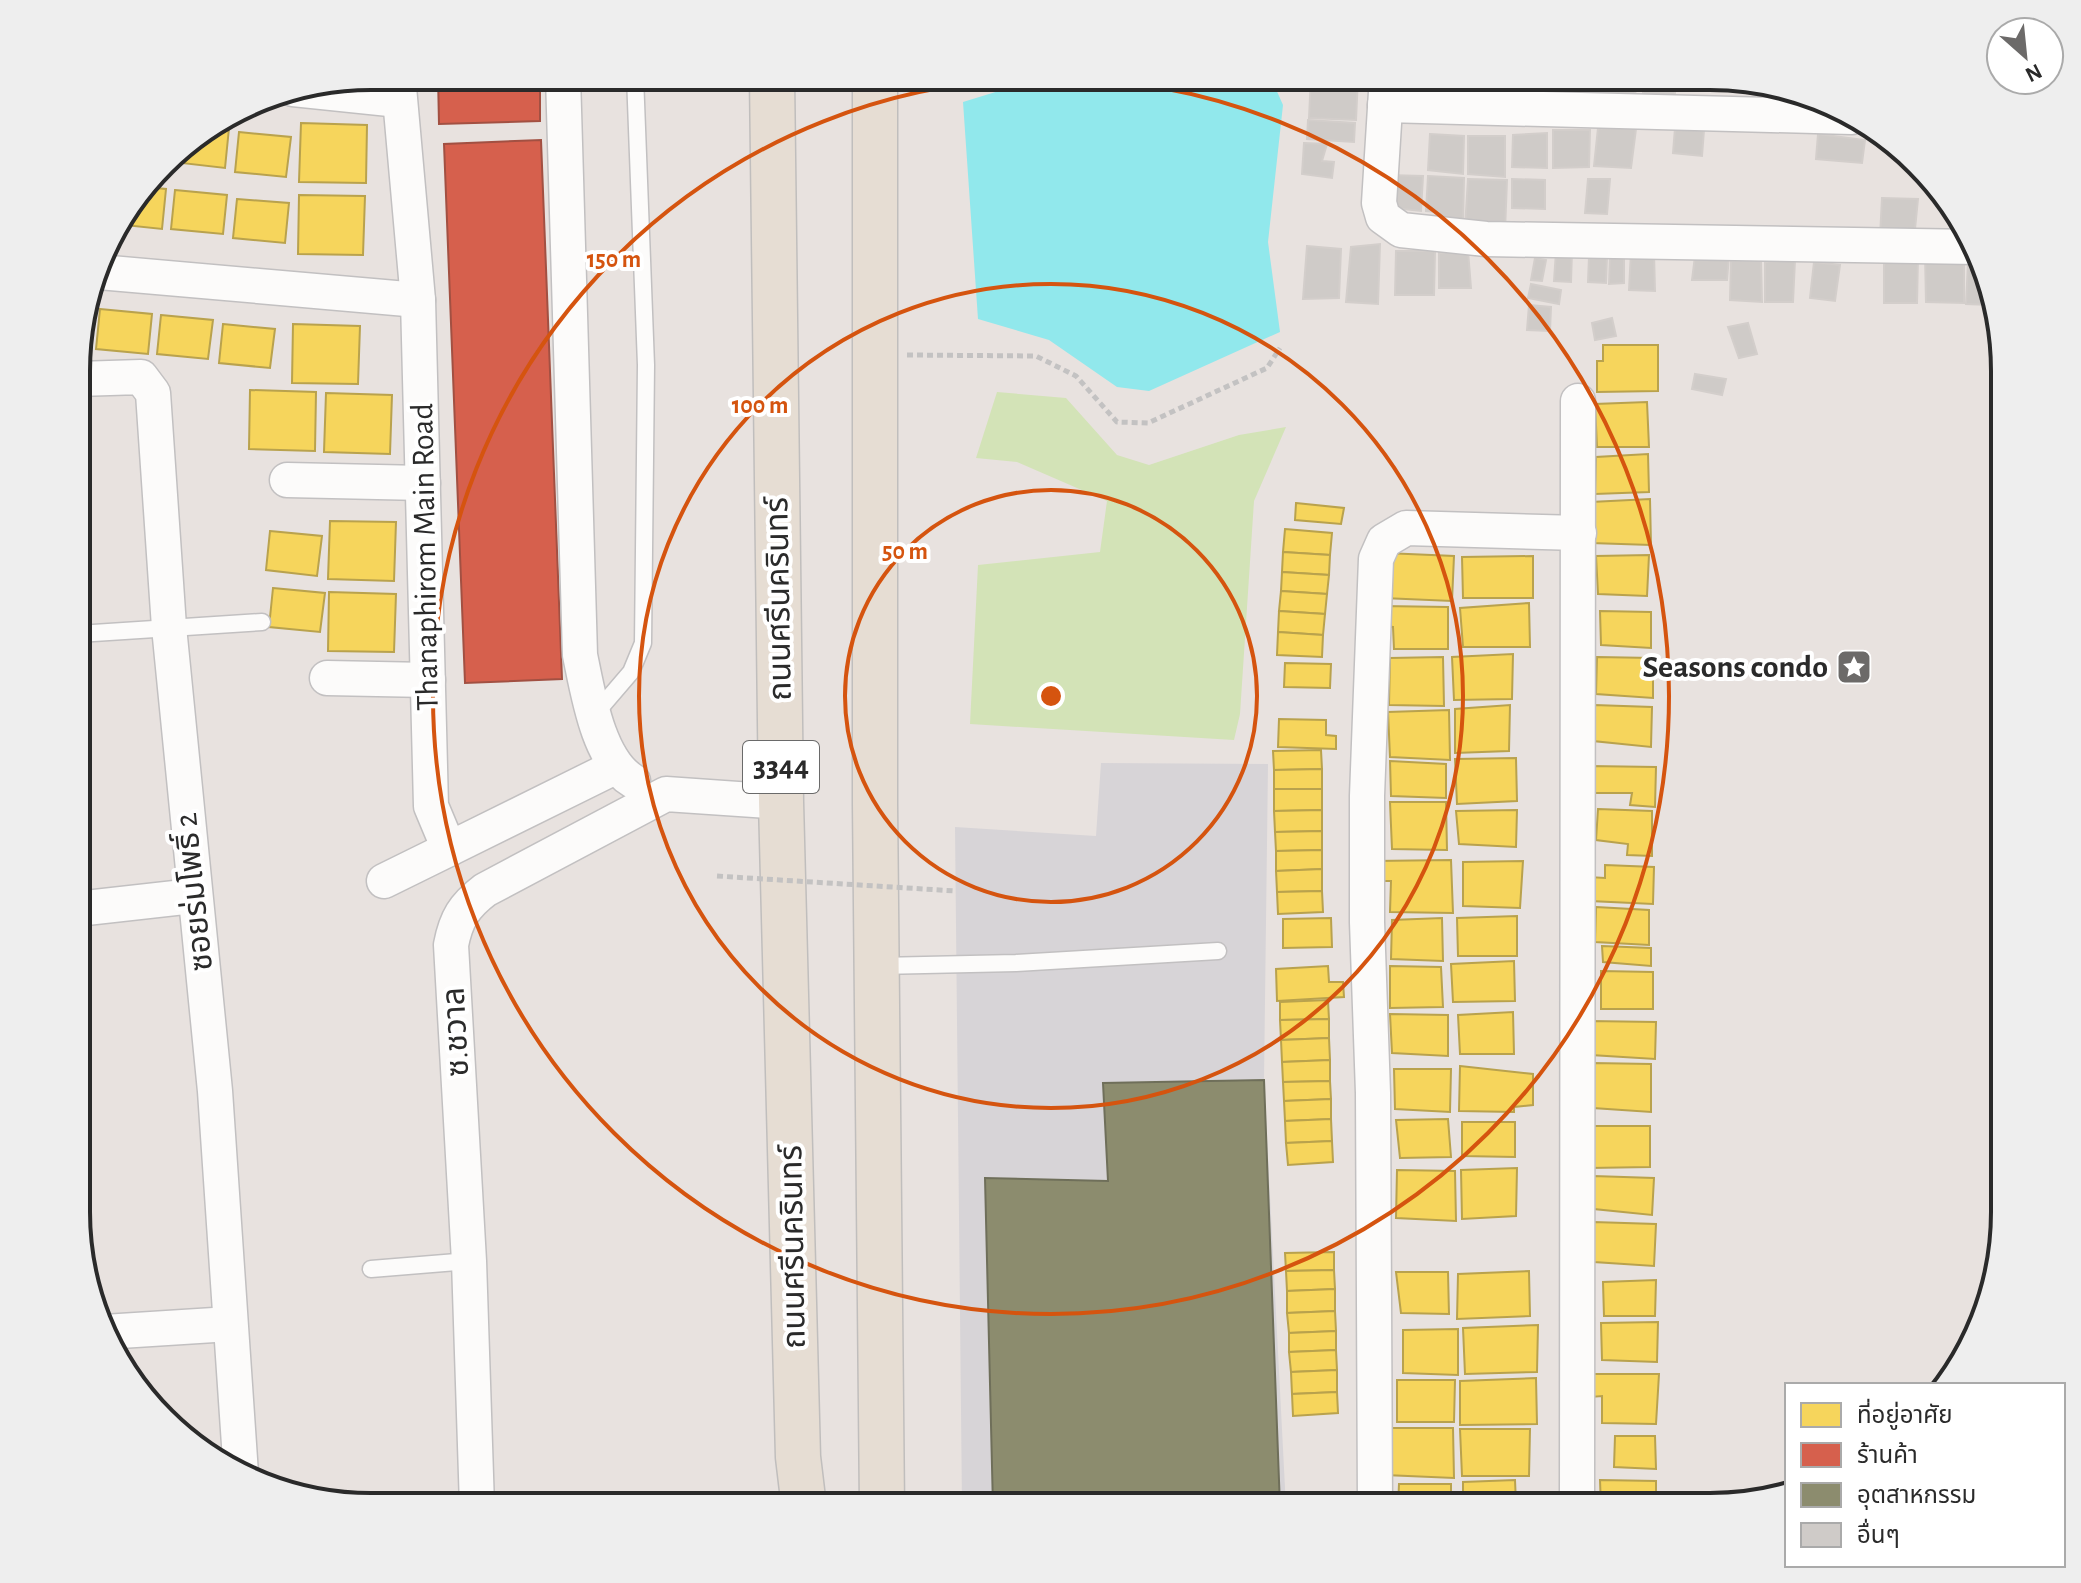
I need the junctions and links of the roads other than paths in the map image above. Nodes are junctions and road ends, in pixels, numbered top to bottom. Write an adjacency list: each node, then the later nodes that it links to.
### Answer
1 (399, 90): 10 (street, Thanaphirom Main Road)
2 (563, 90): 21 (street)
3 (636, 90): 21 (lane)
4 (772, 90): 24 (main road, ถนนศรีนครินทร์ / 3344)
5 (875, 90): 30 (main road)
6 (1386, 91): 7 (street); 8 (street)
7 (1828, 116)
8 (1962, 247)
9 (108, 273): 10 (street)
10 (418, 300): 14 (street, Thanaphirom Main Road)
11 (90, 379): 17 (street, ซอยร่มโพธิ์ 2)
12 (1578, 401): 15 (street)
13 (287, 480): 14 (street)
14 (423, 483): 20 (street, Thanaphirom Main Road)
15 (1579, 533): 43 (street); 44 (street)
16 (262, 622): 17 (lane)
17 (169, 627): 18 (lane); 27 (street, ซอยร่มโพธิ์ 2)
18 (90, 633)
19 (327, 678): 20 (street)
20 (428, 680): 25 (street, Thanaphirom Main Road)
21 (594, 716): 22 (street)
22 (615, 767): 23 (street); 25 (street)
23 (666, 794): 24 (street); 31 (street, ซ.ชวาล)
24 (781, 802): 36 (main road, ถนนศรีนครินทร์ / 3344)
25 (449, 849): 26 (street)
26 (384, 881)
27 (193, 896): 28 (street); 33 (street, ซอยร่มโพธิ์ 2)
28 (91, 907)
29 (1218, 951): 30 (lane)
30 (877, 966): 35 (main road)
31 (469, 1261): 32 (lane); 38 (street, ซ.ชวาล)
32 (371, 1269)
33 (230, 1324): 34 (street); 37 (street, ซอยร่มโพธิ์ 2)
34 (116, 1331)
35 (884, 1438): 41 (main road); 42 (main road)
36 (798, 1457): 39 (main road, ถนนศรีนครินทร์ / 3344); 40 (main road, ถนนศรีนครินทร์ / 3344)
37 (240, 1461)
38 (477, 1492)
39 (794, 1492)
40 (802, 1492)
41 (882, 1492)
42 (890, 1492)
43 (1375, 1493)
44 (1577, 1493)

